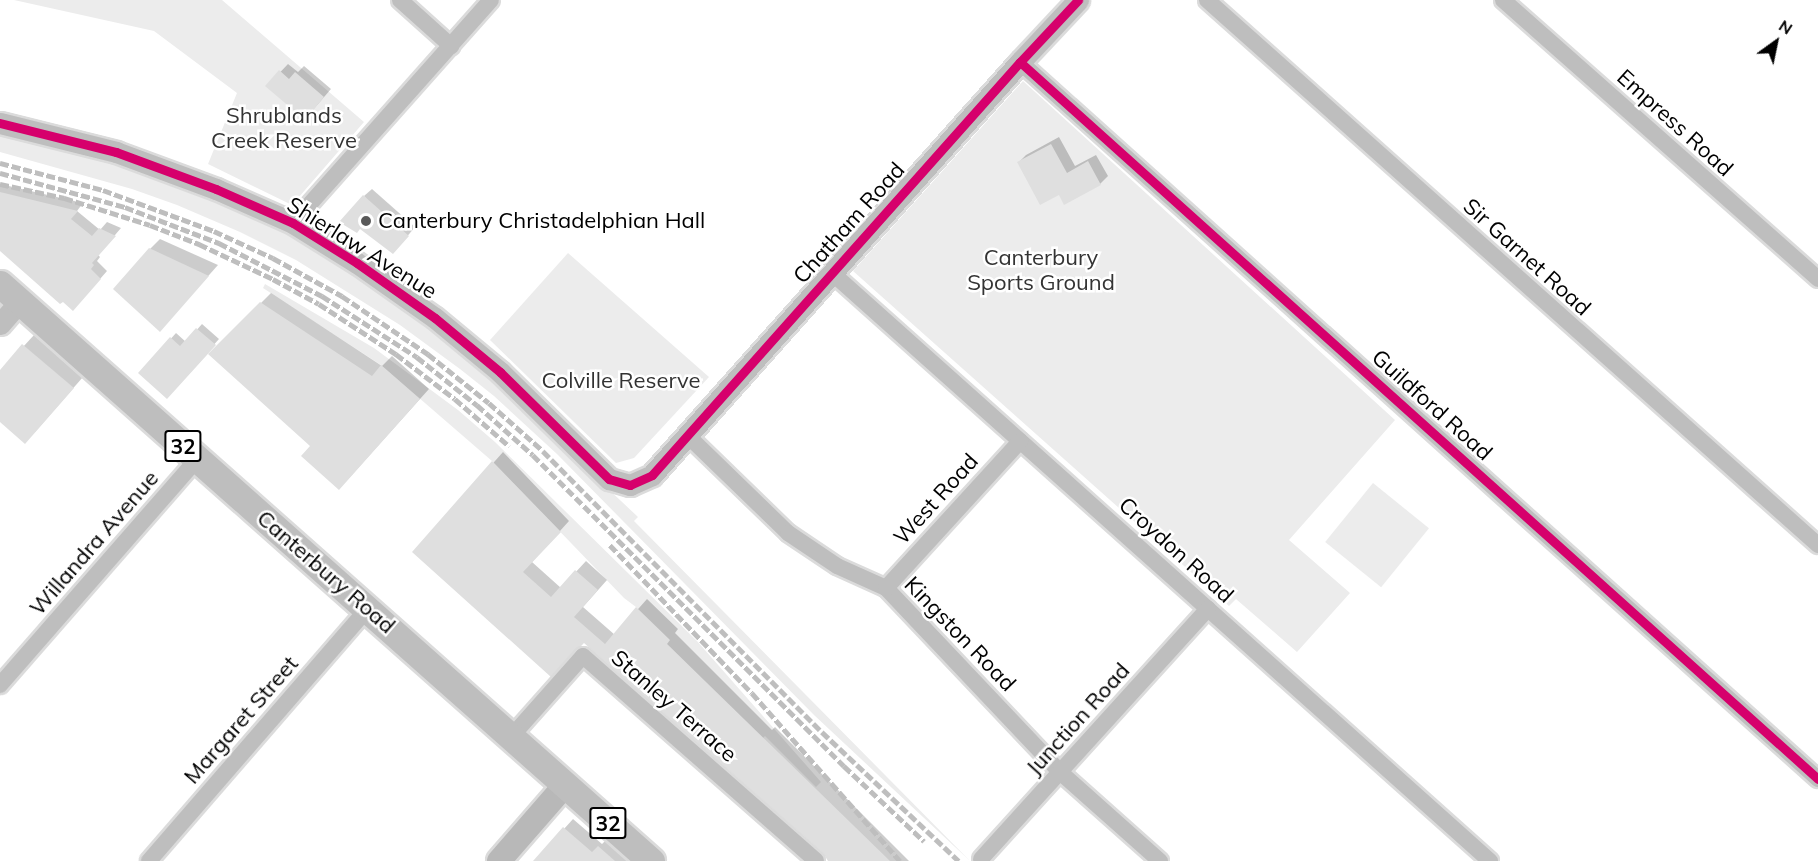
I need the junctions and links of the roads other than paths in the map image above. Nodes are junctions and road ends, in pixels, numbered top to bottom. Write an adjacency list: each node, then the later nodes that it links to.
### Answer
1 (400, 0): 6 (street)
2 (491, 0): 6 (street)
3 (1078, 0): 7 (street, Chatham Road)
4 (1207, 0): 18 (street, Sir Garnet Road)
5 (1503, 0): 11 (street, Empress Road)
6 (451, 46): 9 (street)
7 (1020, 62): 10 (street, Chatham Road); 25 (street, Guildford Road)
8 (0, 123): 9 (street, Shierlaw Avenue)
9 (294, 223): 17 (street, Shierlaw Avenue)
10 (831, 272): 14 (street, Chatham Road); 15 (street, Croydon Road)
11 (1818, 279)
12 (10, 292): 13 (street); 16 (main road, Canterbury Road / 32)
13 (0, 324)
14 (687, 435): 17 (street, Chatham Road); 19 (street, Kingston Road)
15 (1020, 441): 19 (street, West Road); 21 (street, Croydon Road)
16 (198, 459): 20 (main road, Canterbury Road / 32); 22 (street, Willandra Avenue)
17 (652, 475)
18 (1818, 545)
19 (886, 588): 24 (street, Kingston Road)
20 (367, 609): 23 (main road, Canterbury Road / 32); 28 (street, Margaret Street)
21 (1208, 609): 24 (street, Junction Road); 33 (street, Croydon Road)
22 (0, 685)
23 (511, 737): 26 (main road, Canterbury Road / 32); 31 (street, Stanley Terrace)
24 (1060, 772): 27 (street, Junction Road); 32 (street, Kingston Road)
25 (1818, 779)
26 (565, 785): 29 (main road); 30 (main road, Canterbury Road / 32)
27 (981, 859)
28 (149, 861)
29 (499, 861)
30 (651, 861)
31 (816, 861)
32 (1160, 861)
33 (1490, 861)

